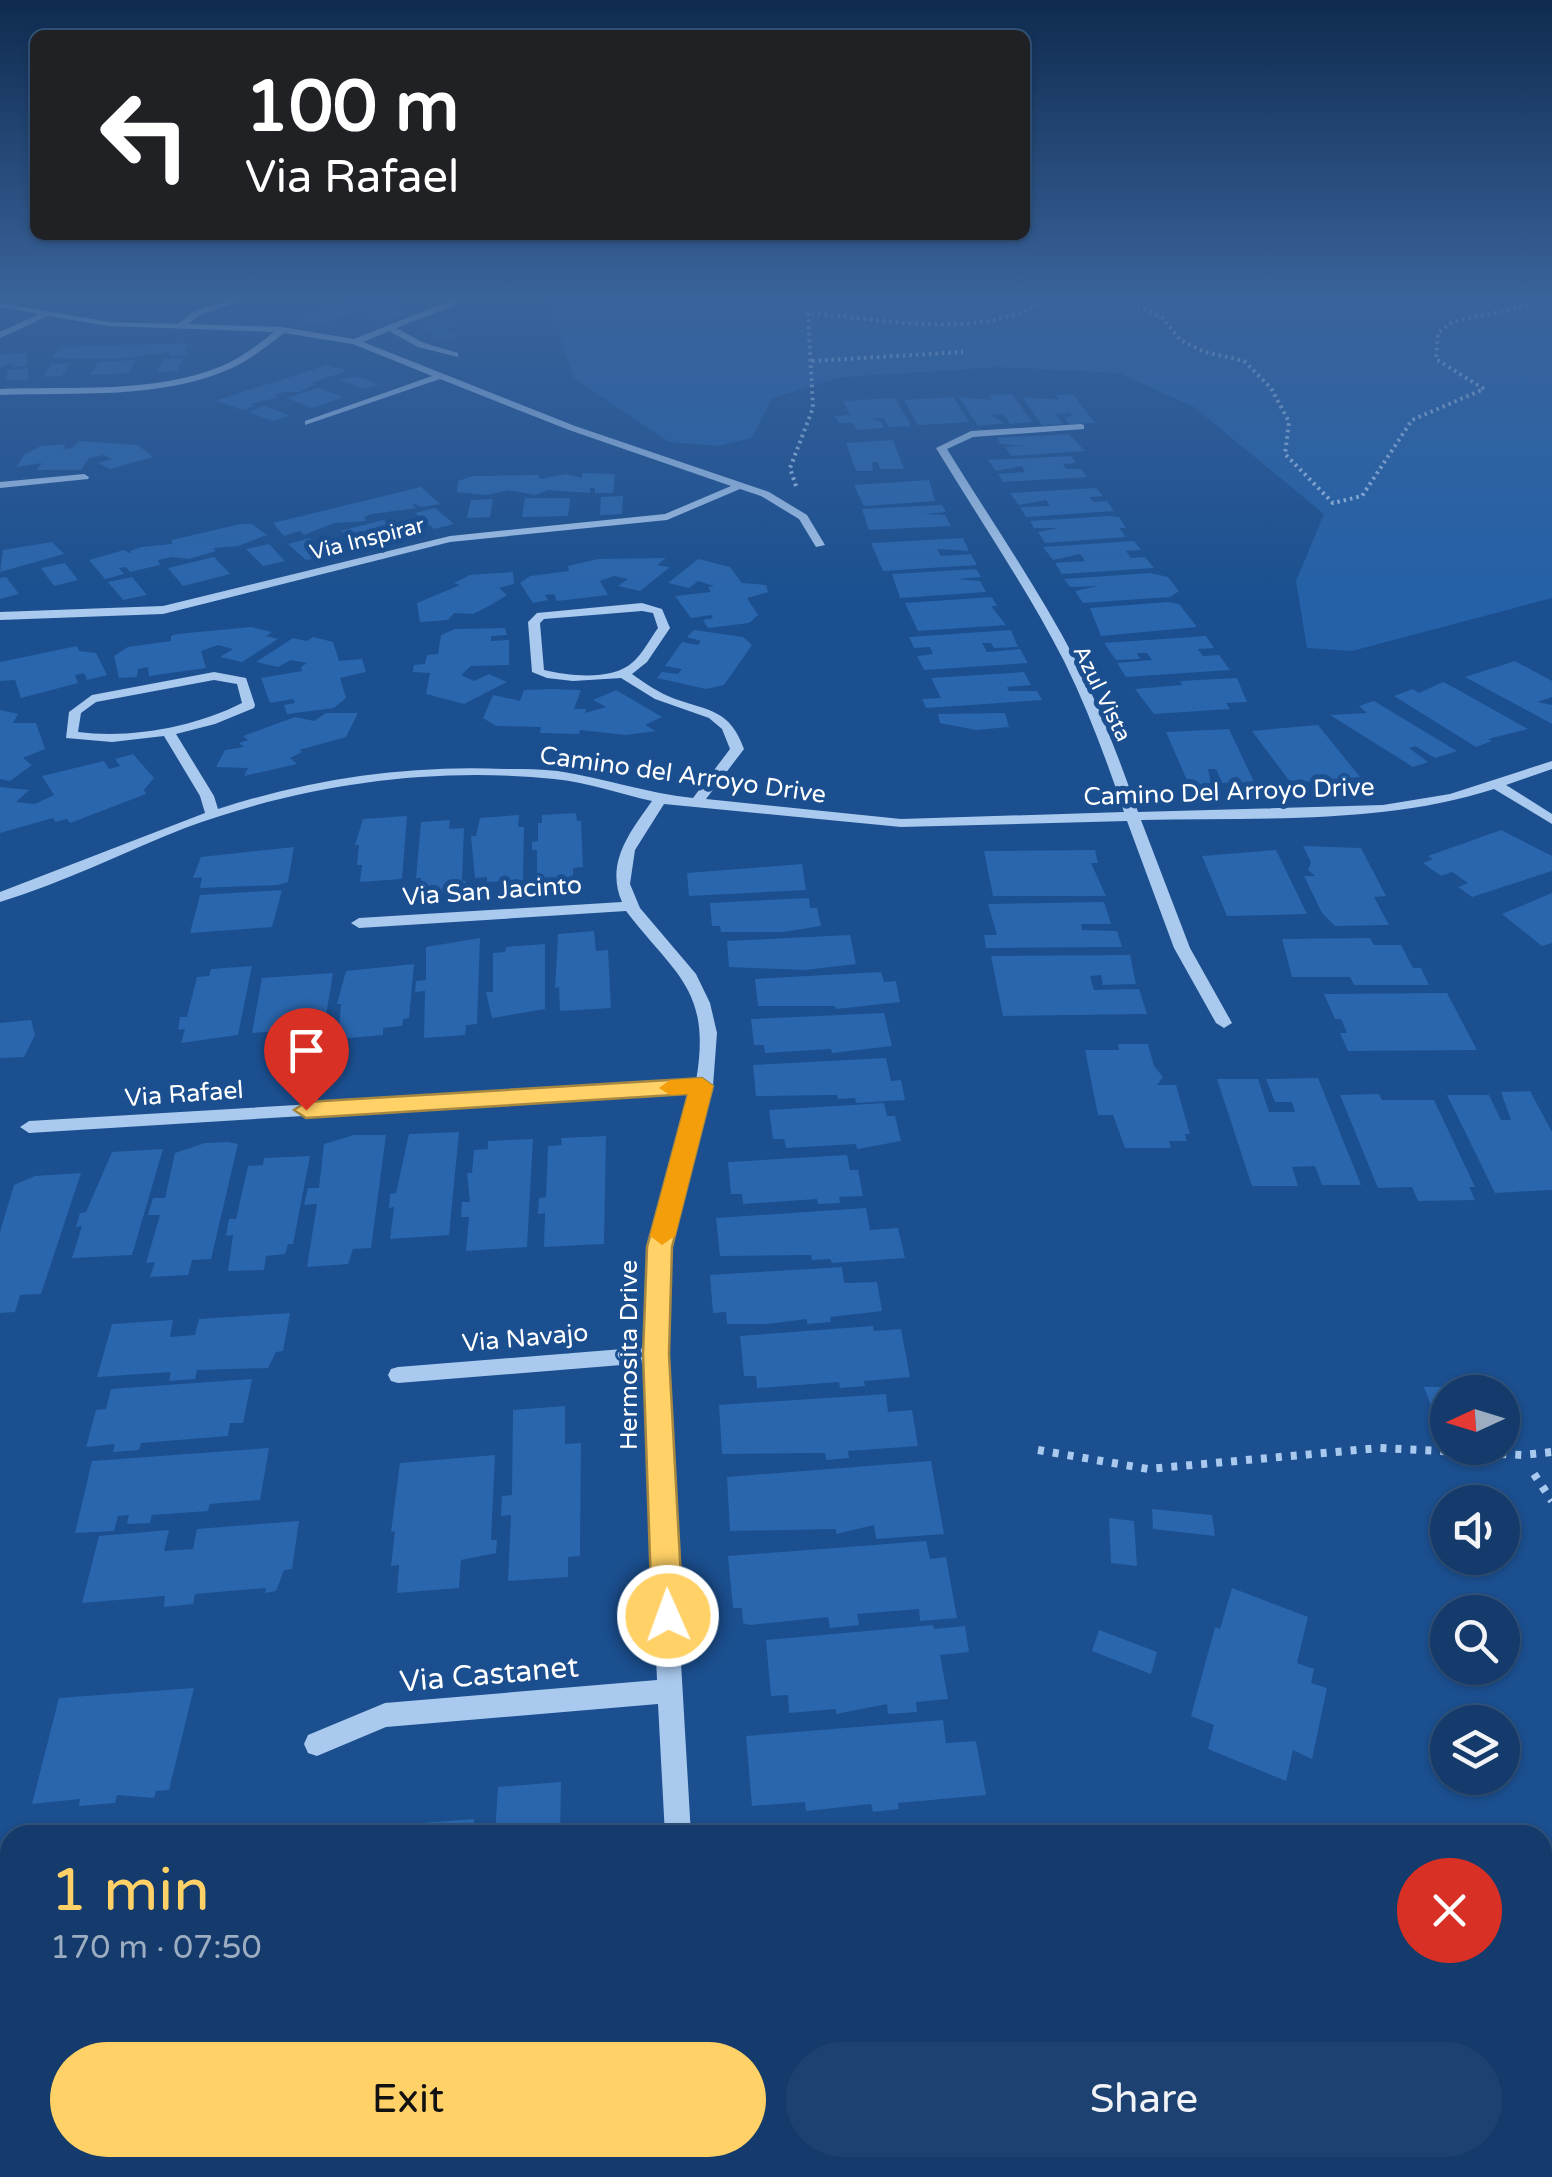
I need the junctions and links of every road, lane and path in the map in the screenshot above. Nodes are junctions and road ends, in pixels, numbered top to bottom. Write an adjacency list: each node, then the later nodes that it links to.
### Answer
1 (374, 400): 6 (street)
2 (501, 400): 10 (street)
3 (813, 400): 11 (path)
4 (1276, 400): 5 (path)
5 (1459, 400)
6 (308, 423)
7 (1081, 428): 21 (street, Azul Vista)
8 (84, 477): 9 (street)
9 (0, 485)
10 (741, 485): 11 (street); 13 (street, Via Inspirar)
11 (781, 503): 12 (street)
12 (820, 546)
13 (0, 616)
14 (624, 674): 14 (street); 19 (street)
15 (167, 730): 15 (street); 20 (street)
16 (1552, 765): 17 (street, Camino Del Arroyo Drive)
17 (1496, 784): 21 (street, Camino Del Arroyo Drive); 22 (street)
18 (660, 799): 19 (street, Camino del Arroyo Drive); 20 (street, Camino del Arroyo Drive); 25 (street)
19 (696, 803): 23 (street, Camino del Arroyo Drive)
20 (212, 814): 24 (street, Camino del Arroyo Drive)
21 (1136, 816): 23 (street, Camino Del Arroyo Drive); 27 (street, Azul Vista)
22 (1552, 820)
23 (901, 822)
24 (0, 897)
25 (627, 906): 26 (street, Via San Jacinto); 28 (street, Hermosita Drive)
26 (360, 923)
27 (1224, 1023)
28 (702, 1086): 29 (street, Via Rafael); 30 (street, Hermosita Drive)
29 (29, 1127)
30 (656, 1354): 31 (street, Via Navajo); 36 (street, Hermosita Drive)
31 (398, 1374)
32 (1038, 1450): 33 (path)
33 (1552, 1452)
34 (1534, 1474): 35 (path)
35 (1552, 1501)
36 (671, 1691): 37 (street, Via Castanet); 38 (street, Hermosita Drive)
37 (317, 1744)
38 (678, 1825)

